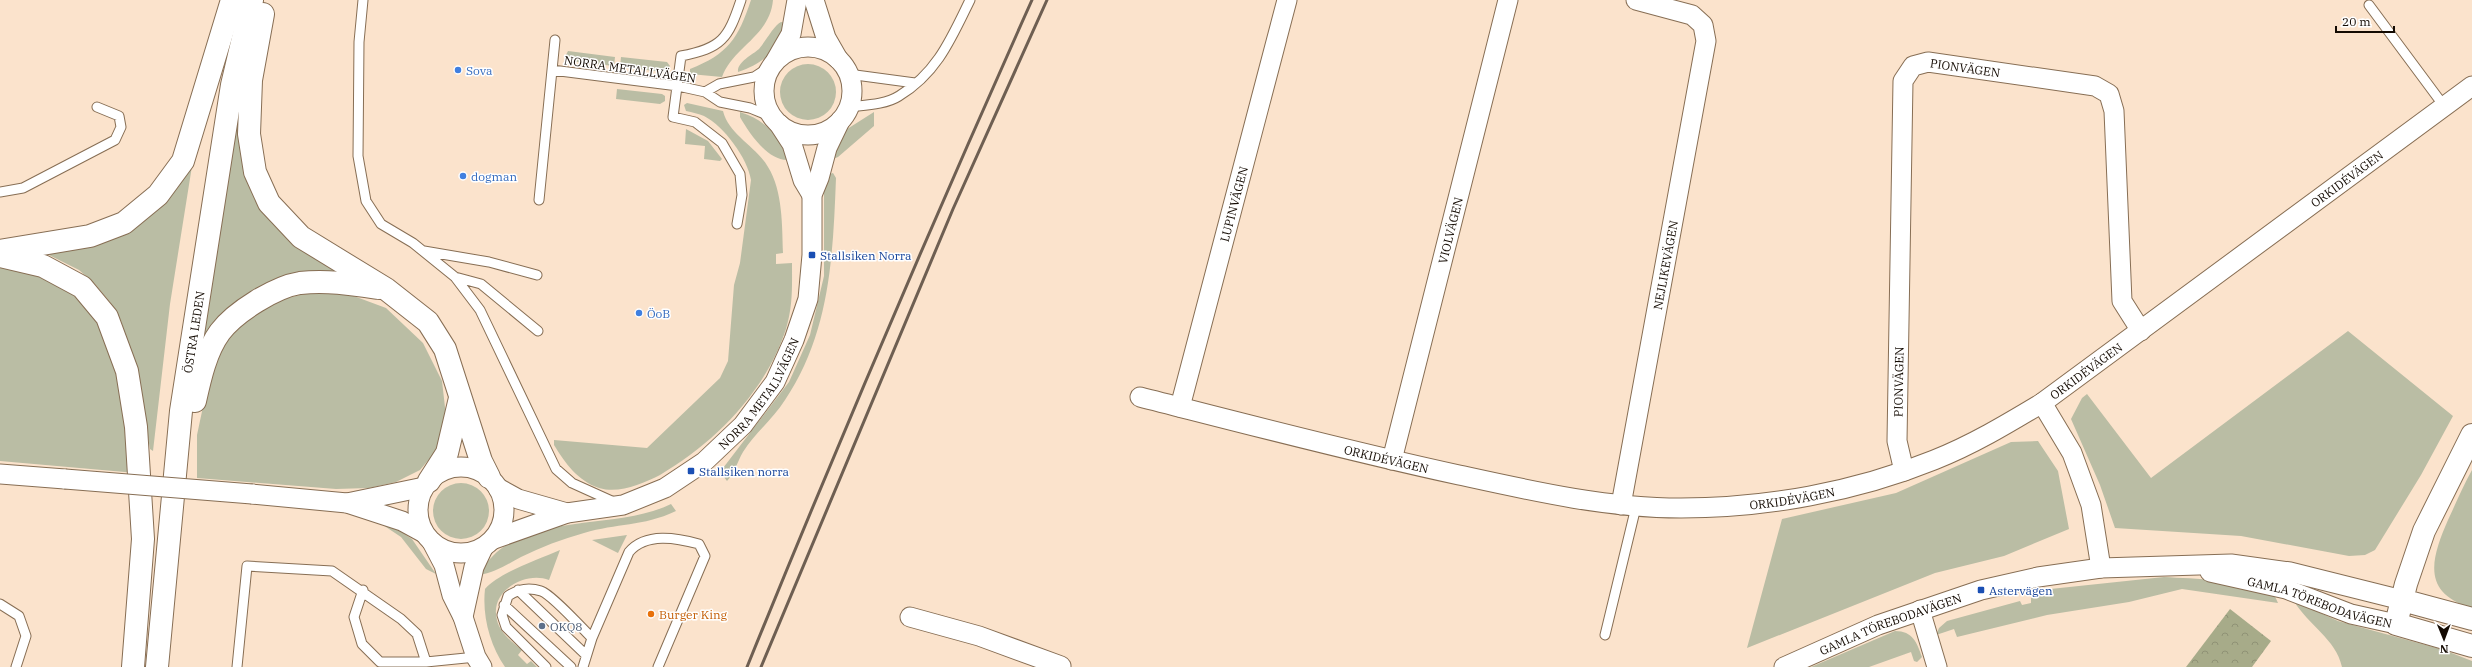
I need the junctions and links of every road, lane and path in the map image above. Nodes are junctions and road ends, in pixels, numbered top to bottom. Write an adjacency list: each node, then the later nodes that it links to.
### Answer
1 (232, 0): 30 (main road)
2 (238, 0): 74 (main road, ÖSTRA LEDEN)
3 (252, 0): 75 (main road, ÖSTRA LEDEN)
4 (266, 0): 35 (main road)
5 (363, 0): 31 (lane)
6 (741, 0): 19 (lane)
7 (797, 0): 15 (street)
8 (814, 0): 16 (street)
9 (970, 0): 18 (lane)
10 (1287, 0): 41 (street, LUPINVÄGEN)
11 (1508, 0): 43 (street, VIOLVÄGEN)
12 (1636, 0): 50 (street, NEJLIKEVÄGEN)
13 (2369, 5): 22 (lane)
14 (555, 40): 17 (lane)
15 (774, 64): 16 (street); 21 (lane); 25 (street)
16 (843, 67): 18 (lane); 24 (street)
17 (552, 70): 19 (lane, NORRA METALLVÄGEN); 28 (lane)
18 (915, 83): 24 (lane)
19 (678, 86): 21 (lane, NORRA METALLVÄGEN); 29 (lane)
20 (2472, 86): 22 (street, ORKIDÉVÄGEN)
21 (705, 92): 25 (lane, NORRA METALLVÄGEN)
22 (2444, 106): 37 (street, ORKIDÉVÄGEN)
23 (97, 107): 26 (lane)
24 (844, 114): 25 (street); 27 (street, NORRA METALLVÄGEN)
25 (775, 120): 27 (street, NORRA METALLVÄGEN)
26 (0, 192)
27 (812, 195): 49 (street, NORRA METALLVÄGEN)
28 (539, 200)
29 (737, 224)
30 (0, 251)
31 (423, 251): 33 (lane); 34 (lane)
32 (0, 256): 73 (main road)
33 (537, 276)
34 (455, 277): 36 (lane); 49 (lane)
35 (386, 289): 38 (main road); 76 (main road)
36 (538, 331)
37 (2141, 331): 40 (street, ORKIDÉVÄGEN); 44 (street, PIONVÄGEN)
38 (460, 395): 46 (main road); 47 (main road)
39 (1140, 397): 41 (street, ORKIDÉVÄGEN)
40 (2042, 403): 44 (street, ORKIDÉVÄGEN); 55 (street)
41 (1180, 407): 43 (street, ORKIDÉVÄGEN)
42 (2472, 435): 58 (main road)
43 (1392, 460): 50 (street, ORKIDÉVÄGEN)
44 (1904, 471): 50 (street, ORKIDÉVÄGEN)
45 (0, 474): 48 (street, bridge)
46 (494, 483): 47 (street); 51 (street, NORRA METALLVÄGEN); 53 (street)
47 (427, 484): 48 (street); 52 (street)
48 (347, 503): 52 (street)
49 (623, 505): 51 (street, NORRA METALLVÄGEN)
50 (1629, 506): 66 (lane)
51 (568, 513): 53 (street, NORRA METALLVÄGEN)
52 (428, 538): 53 (street); 62 (street)
53 (488, 543): 62 (street)
54 (2189, 566): 55 (street, GAMLA TÖREBODAVÄGEN); 58 (street, GAMLA TÖREBODAVÄGEN); 65 (street, GAMLA TÖREBODAVÄGEN)
55 (2101, 568): 61 (street, GAMLA TÖREBODAVÄGEN)
56 (363, 590): 70 (lane); 70 (lane); 77 (lane)
57 (518, 590): 60 (lane); 67 (lane); 69 (lane)
58 (2402, 600): 64 (main road, GAMLA TÖREBODAVÄGEN); 65 (main road)
59 (0, 604): 72 (lane)
60 (504, 605): 78 (lane); 79 (lane)
61 (1920, 610): 83 (street, GAMLA TÖREBODAVÄGEN); 84 (street)
62 (463, 617): 71 (street)
63 (910, 618): 82 (street)
64 (2472, 619)
65 (2396, 624): 68 (main road, GAMLA TÖREBODAVÄGEN)
66 (1605, 635)
67 (592, 638): 69 (lane); 81 (lane)
68 (2472, 646)
69 (586, 656): 80 (lane)
70 (426, 662): 71 (lane)
71 (479, 662)
72 (16, 667)
73 (133, 667)
74 (145, 667)
75 (157, 667)
76 (167, 667)
77 (237, 667)
78 (546, 667)
79 (571, 667)
80 (583, 667)
81 (658, 667)
82 (1062, 667)
83 (1784, 667)
84 (1937, 667)

